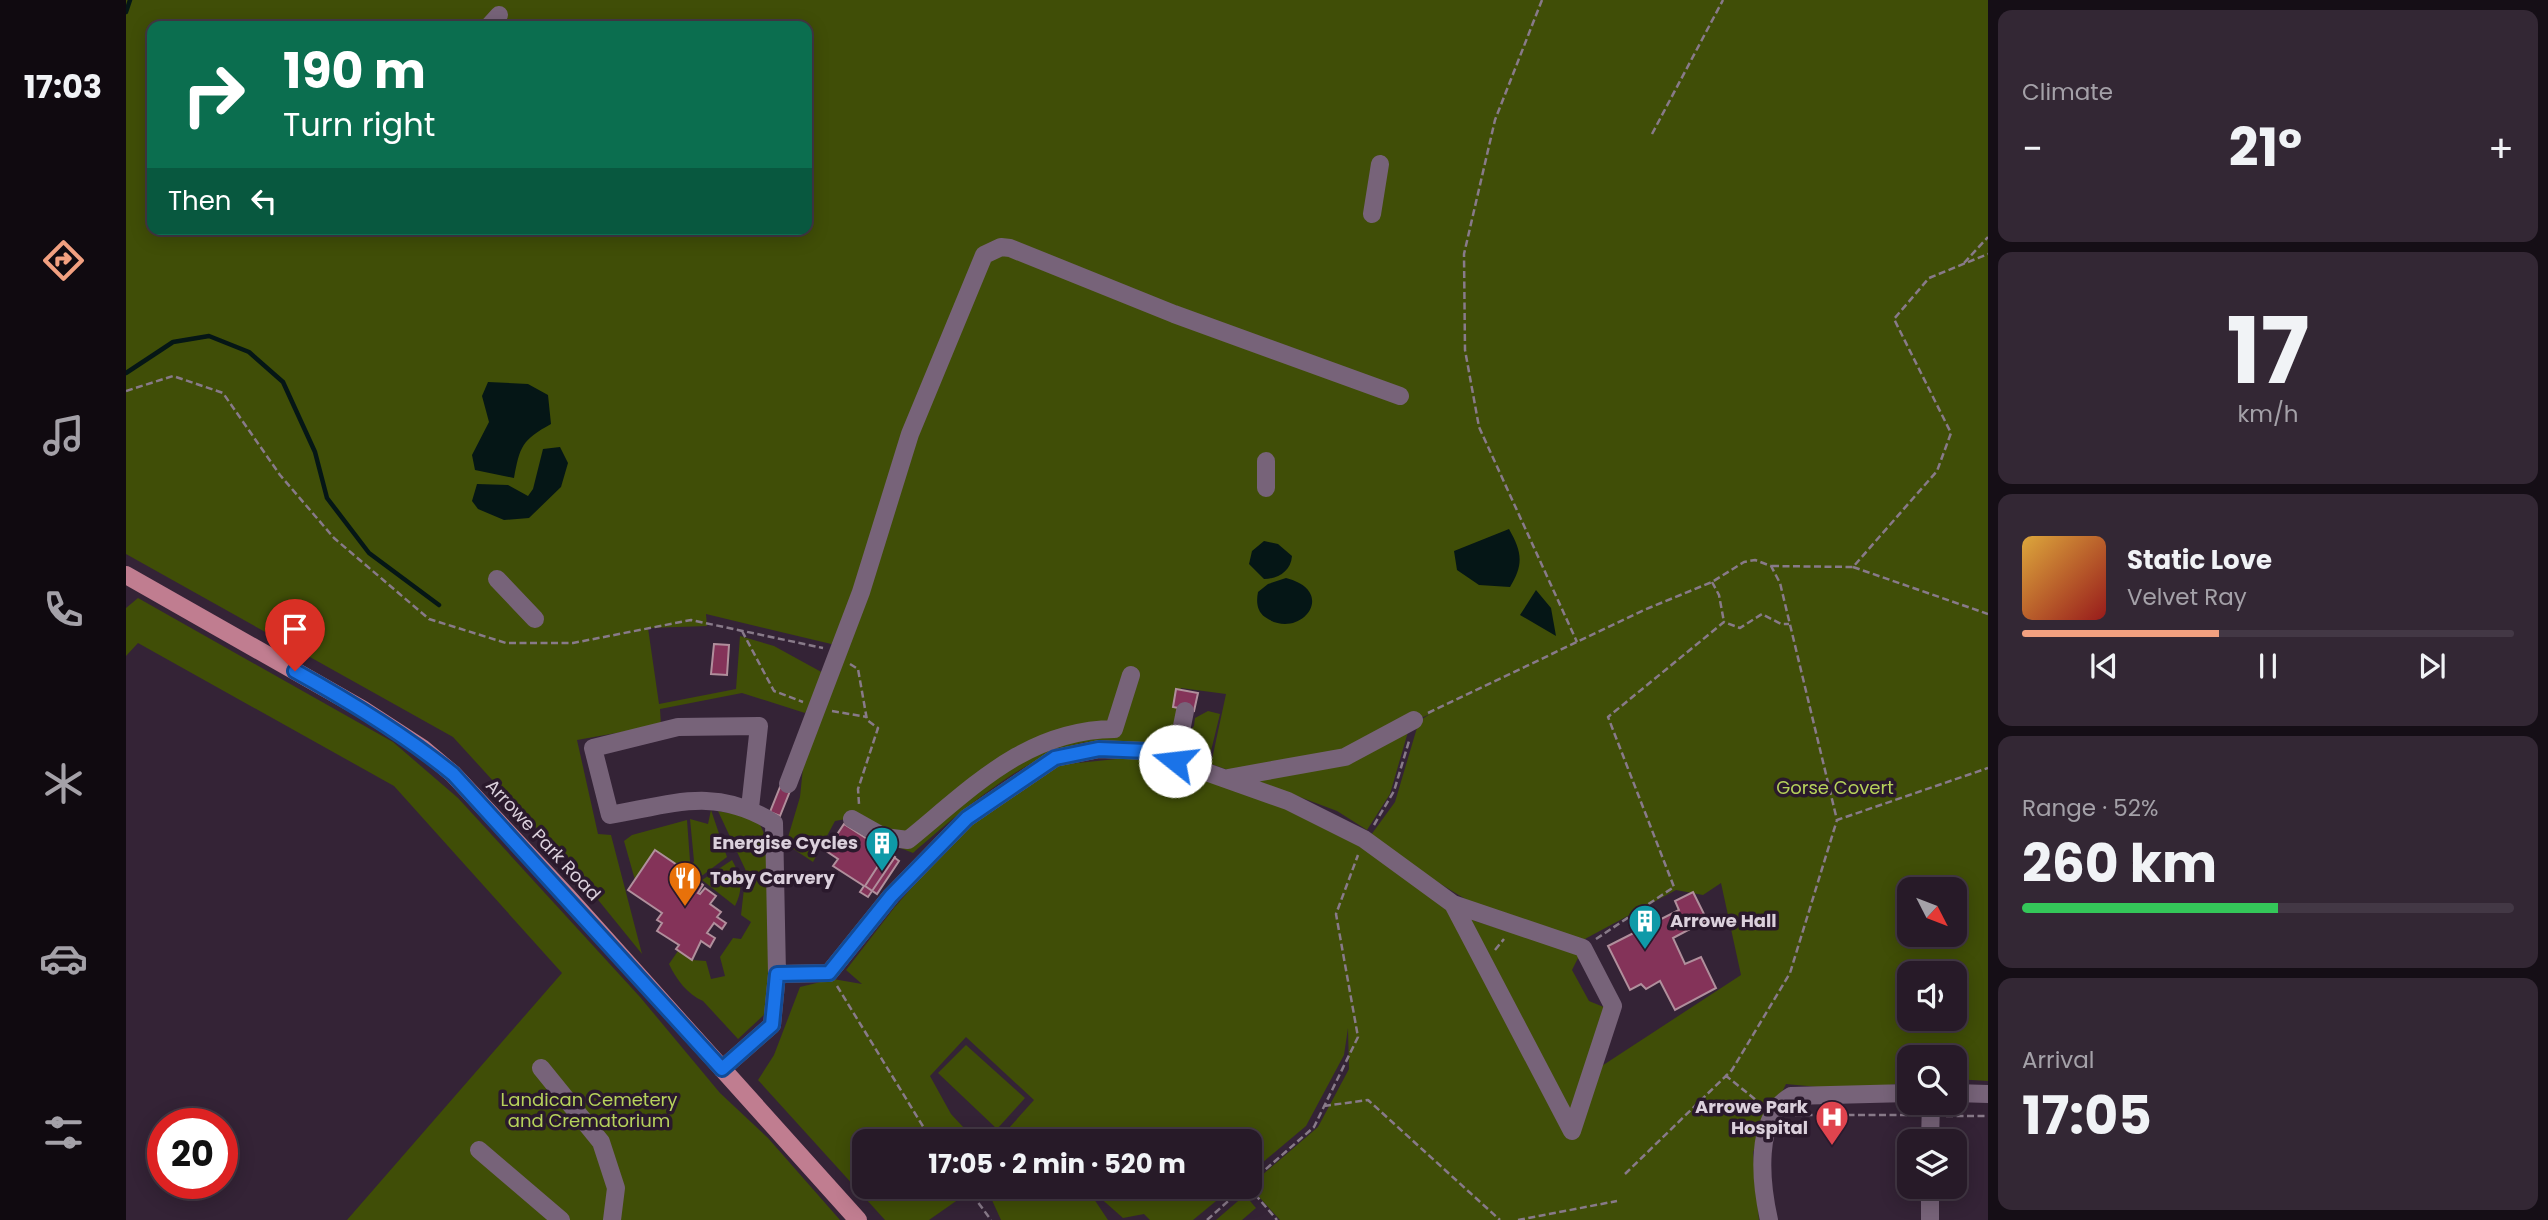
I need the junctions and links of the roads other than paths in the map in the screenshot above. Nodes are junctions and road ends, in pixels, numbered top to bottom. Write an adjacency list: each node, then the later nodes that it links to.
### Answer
1 (1380, 164): 2 (lane)
2 (1372, 214)
3 (1400, 396): 14 (lane)
4 (1266, 461): 5 (lane)
5 (1266, 488)
6 (126, 575): 20 (main road, Arrowe Park Road)
7 (497, 579): 8 (lane)
8 (534, 619)
9 (1131, 675): 16 (lane)
10 (1185, 711): 12 (lane)
11 (1414, 720): 13 (lane)
12 (1175, 761): 13 (lane); 18 (lane)
13 (1228, 778): 17 (lane)
14 (788, 784)
15 (750, 808): 15 (lane); 18 (lane)
16 (856, 821)
17 (1453, 904): 17 (lane)
18 (777, 974): 20 (lane)
19 (541, 1068): 26 (lane)
20 (722, 1069): 27 (main road, Arrowe Park Road)
21 (1897, 1093): 28 (lane)
22 (1967, 1093): 23 (lane)
23 (1988, 1094)
24 (479, 1150): 25 (lane)
25 (561, 1220)
26 (612, 1220)
27 (858, 1220)
28 (1769, 1220)

